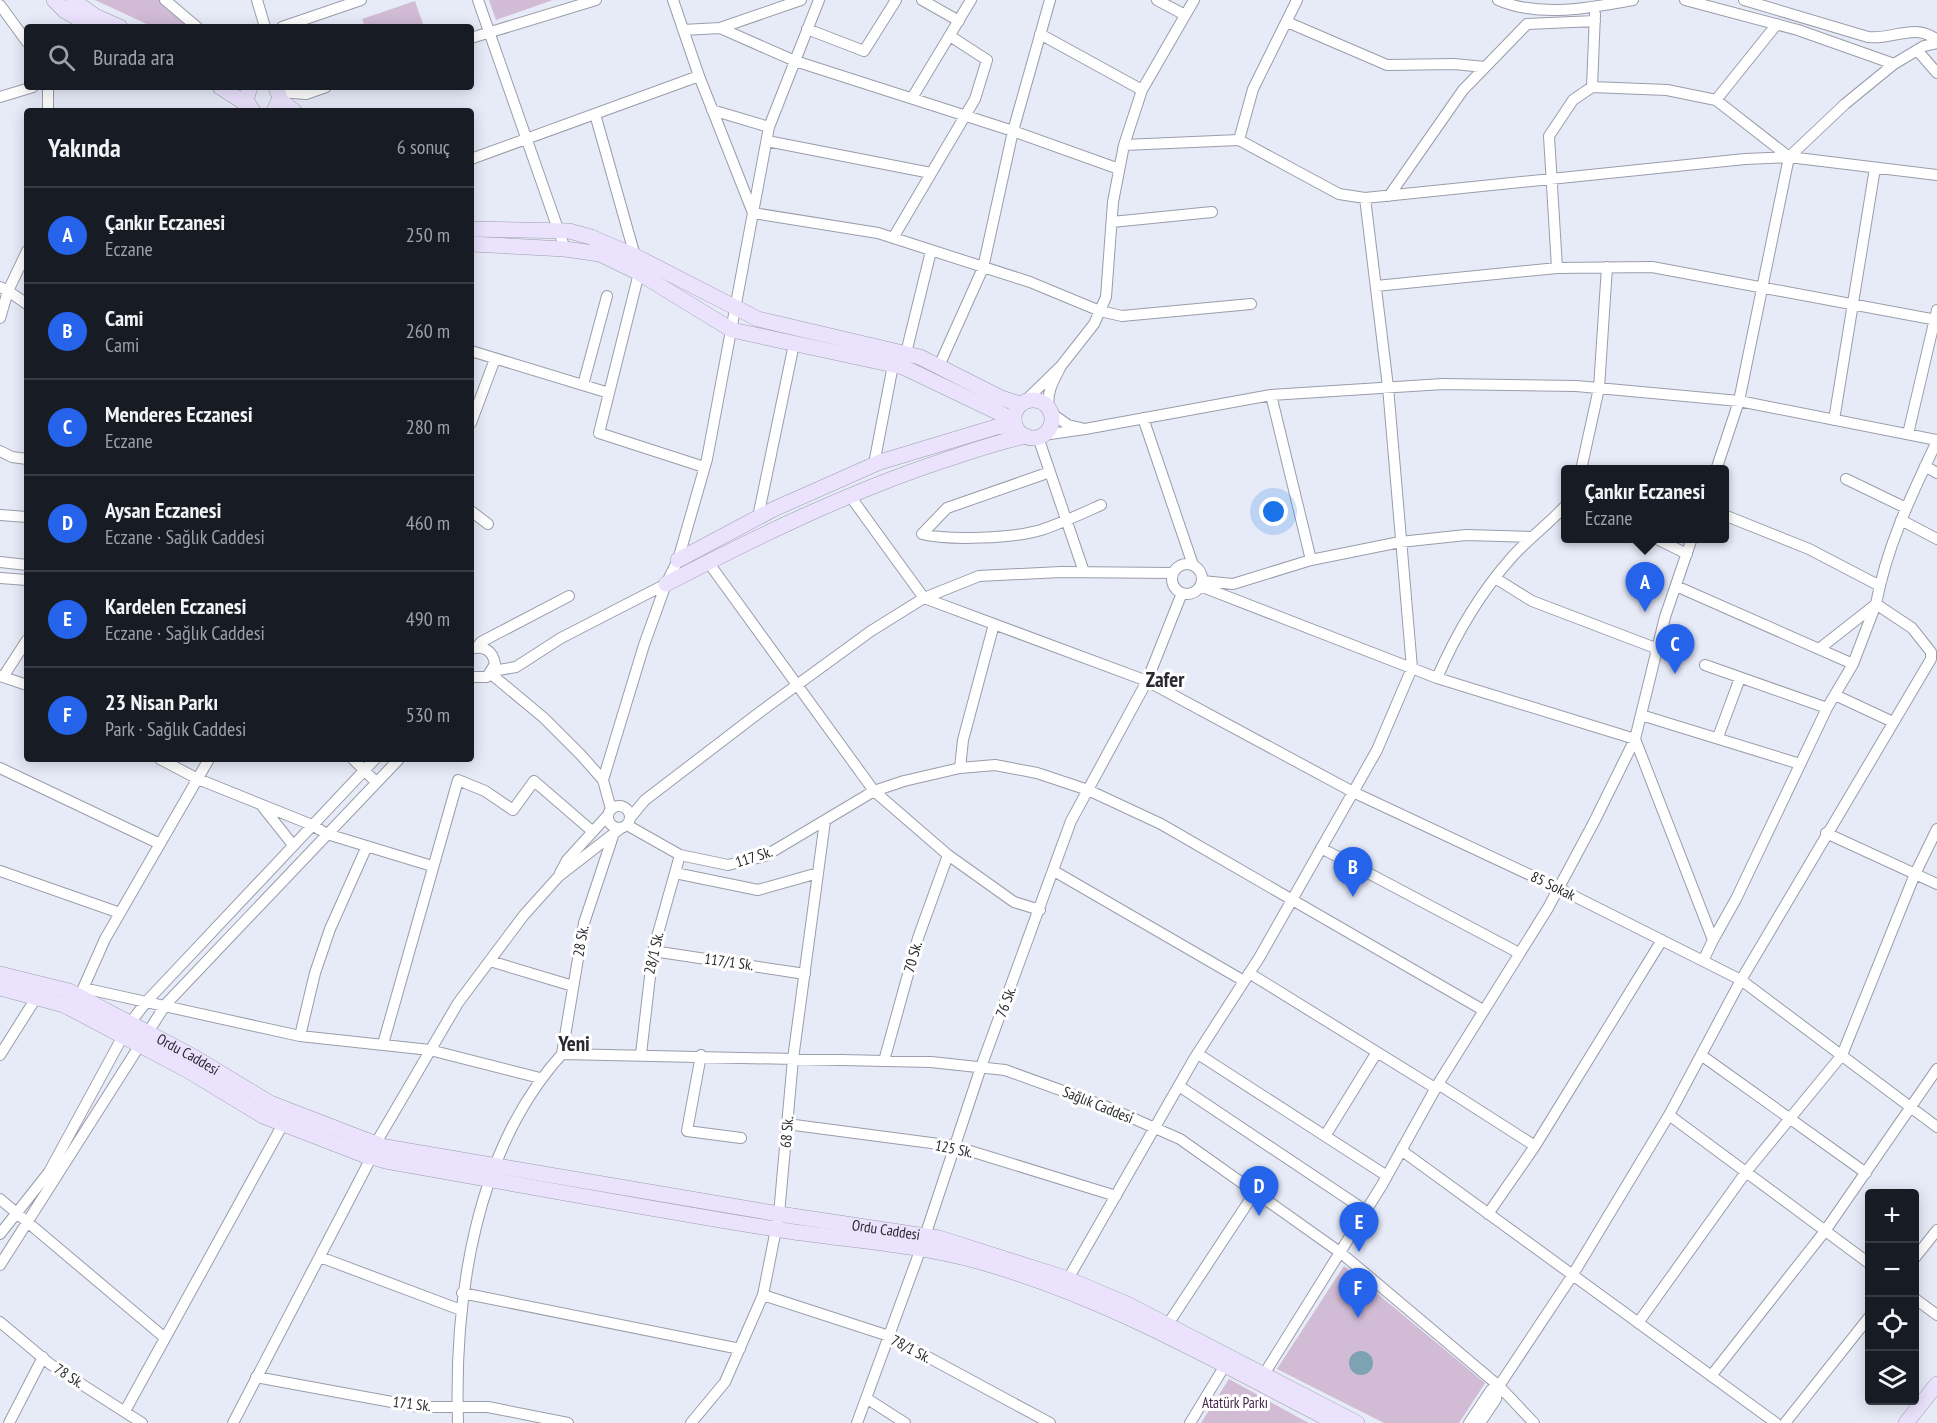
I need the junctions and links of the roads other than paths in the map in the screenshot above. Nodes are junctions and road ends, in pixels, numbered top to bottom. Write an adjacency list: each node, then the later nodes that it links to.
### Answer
1 (54, 0): 30 (main road)
2 (73, 0): 31 (main road)
3 (165, 0): 32 (street)
4 (257, 0): 33 (street)
5 (361, 0): 34 (street)
6 (478, 0): 39 (street)
7 (596, 0): 39 (street)
8 (673, 0): 38 (street)
9 (801, 0): 36 (street)
10 (819, 0): 37 (street)
11 (896, 0): 37 (street)
12 (922, 0): 27 (street)
13 (971, 0): 27 (street)
14 (1050, 0): 40 (street)
15 (1158, 0): 25 (street)
16 (1194, 0): 25 (street)
17 (1297, 0): 29 (street)
18 (1498, 0): 24 (street)
19 (1633, 0): 22 (street)
20 (1685, 0): 35 (street)
21 (1744, 0): 44 (street)
22 (1618, 2): 24 (street)
23 (0, 5): 26 (street)
24 (1596, 7): 28 (street)
25 (1185, 15): 57 (street)
26 (4, 17): 43 (street)
27 (958, 21): 41 (street)
28 (1595, 21): 48 (street); 51 (street)
29 (1287, 22): 48 (street); 72 (street)
30 (88, 24)
31 (113, 24)
32 (195, 24)
33 (264, 24)
34 (291, 24)
35 (1777, 24): 47 (street); 61 (street)
36 (720, 28): 38 (street); 46 (street)
37 (807, 28): 46 (street)
38 (683, 30): 50 (street)
39 (489, 32): 42 (street); 71 (street)
40 (1040, 34): 57 (street); 70 (street)
41 (950, 36): 60 (street); 68 (street)
42 (474, 37)
43 (24, 39)
44 (1937, 41): 45 (street)
45 (1917, 50): 47 (street); 49 (street)
46 (795, 61): 60 (street); 69 (street)
47 (1894, 64): 75 (street)
48 (1485, 68): 82 (street)
49 (1937, 73)
50 (699, 76): 66 (street); 67 (street)
51 (1592, 87): 61 (street); 81 (street)
52 (24, 90): 58 (street)
53 (48, 90): 62 (street)
54 (224, 90): 63 (main road)
55 (249, 90): 64 (main road)
56 (317, 90): 59 (street)
57 (1142, 90): 74 (street)
58 (0, 97)
59 (277, 98): 65 (main road)
60 (912, 98): 68 (street)
61 (1716, 100): 75 (street)
62 (48, 108)
63 (249, 108)
64 (250, 108)
65 (290, 108)
66 (712, 110): 69 (street); 85 (street)
67 (595, 114): 71 (street); 94 (street)
68 (965, 115): 70 (street); 79 (street)
69 (769, 127): 73 (street)
70 (1013, 131): 78 (street); 96 (street)
71 (528, 138): 76 (street); 88 (street)
72 (1239, 140): 74 (street); 83 (street)
73 (767, 141): 79 (street); 85 (street)
74 (1124, 145): 78 (street)
75 (1789, 157): 77 (street); 81 (street); 100 (street)
76 (474, 158)
77 (1875, 168): 80 (street); 105 (street)
78 (1119, 169): 86 (street)
79 (931, 173): 89 (street)
80 (1937, 175)
81 (1552, 178): 82 (street); 97 (street)
82 (1389, 196): 83 (street)
83 (1365, 198): 99 (street)
84 (1212, 212): 86 (street)
85 (753, 213): 89 (street); 106 (street)
86 (1112, 222): 107 (street)
87 (474, 229): 88 (main road)
88 (559, 231): 91 (street); 94 (main road)
89 (893, 238): 92 (street)
90 (474, 244): 91 (main road)
91 (564, 249): 98 (main road)
92 (931, 251): 96 (street); 113 (street)
93 (24, 256): 101 (street)
94 (635, 256): 106 (main road)
95 (1606, 267): 97 (street); 100 (street); 120 (street)
96 (983, 268): 107 (street); 116 (street)
97 (1557, 268): 99 (street)
98 (639, 273): 110 (main road); 121 (street)
99 (1376, 286): 119 (street)
100 (1764, 287): 105 (street); 123 (street)
101 (4, 289): 103 (street); 109 (street)
102 (607, 296): 118 (street)
103 (24, 302)
104 (1251, 304): 107 (street)
105 (1852, 304): 108 (street); 128 (street)
106 (736, 310): 110 (street); 113 (main road)
107 (1100, 311): 117 (street)
108 (1936, 316): 131 (street)
109 (0, 318)
110 (732, 330): 111 (main road); 142 (street)
111 (794, 344): 115 (main road); 154 (street)
112 (474, 352): 114 (street)
113 (906, 353): 116 (main road)
114 (495, 359): 118 (street); 126 (street)
115 (893, 365): 129 (main road); 138 (street)
116 (939, 366): 124 (main road)
117 (1060, 366): 124 (street); 125 (street)
118 (583, 385): 121 (street)
119 (1388, 387): 120 (street); 122 (street); 161 (street)
120 (1599, 388): 123 (street); 139 (street)
121 (609, 393): 142 (street)
122 (1271, 395): 127 (street); 166 (street)
123 (1739, 401): 128 (street); 140 (street)
124 (1023, 402): 125 (main road); 129 (main road)
125 (1050, 411): 130 (street); 132 (main road)
126 (474, 415)
127 (1143, 418): 130 (street); 169 (street)
128 (1834, 420): 131 (street)
129 (1014, 422): 132 (main road); 138 (main road)
130 (1085, 429): 132 (street)
131 (1908, 434): 133 (street)
132 (1036, 436): 143 (street); 147 (main road)
133 (1937, 440): 141 (street)
134 (0, 451): 135 (street)
135 (12, 457): 136 (street); 137 (street)
136 (0, 458)
137 (24, 459)
138 (874, 464): 146 (main road)
139 (1582, 465)
140 (1718, 465)
141 (1925, 466): 144 (street); 149 (street)
142 (704, 468): 165 (street)
143 (1050, 471): 156 (street); 156 (street)
144 (1937, 473)
145 (1846, 479): 149 (street)
146 (839, 480): 147 (main road); 154 (main road)
147 (850, 496): 168 (main road); 182 (street)
148 (1101, 505): 156 (street)
149 (1906, 508): 157 (street)
150 (1561, 511): 159 (street)
151 (474, 513): 158 (street)
152 (0, 515): 153 (street)
153 (24, 517)
154 (758, 517): 165 (main road)
155 (1729, 517): 179 (street)
156 (1066, 520): 171 (street)
157 (1901, 520): 160 (street); 179 (street)
158 (488, 524)
159 (1532, 537): 161 (street); 174 (street)
160 (1937, 538)
161 (1400, 542): 166 (street); 192 (street)
162 (1665, 543): 164 (street)
163 (1690, 543): 164 (street)
164 (1687, 554): 178 (street)
165 (678, 560): 176 (street)
166 (1311, 560): 177 (street)
167 (0, 562): 170 (street)
168 (708, 562): 176 (main road); 200 (street)
169 (1193, 564): 172 (street); 177 (street)
170 (24, 565)
171 (1084, 572): 172 (street); 182 (street)
172 (1173, 573): 180 (street)
173 (0, 578): 175 (street)
174 (1495, 578): 187 (street); 195 (street)
175 (24, 580)
176 (666, 584): 193 (street); 218 (street)
177 (1201, 584): 180 (street); 192 (street)
178 (1676, 586): 187 (street); 188 (street)
179 (1880, 586): 183 (street)
180 (1182, 593): 198 (street, 76 Sk.)
181 (569, 596): 186 (street)
182 (924, 598): 184 (street, 85 Sokak); 200 (street)
183 (1876, 604): 188 (street); 189 (street); 190 (street)
184 (994, 624): 198 (street, 85 Sokak); 213 (street)
185 (24, 644): 194 (street)
186 (474, 648): 193 (street)
187 (1658, 649): 203 (street)
188 (1819, 649): 190 (street)
189 (1934, 661): 204 (street)
190 (1853, 664): 201 (street)
191 (1705, 665): 196 (street)
192 (1412, 668): 195 (street); 221 (street)
193 (492, 673): 197 (street); 218 (street)
194 (2, 676): 199 (street)
195 (1437, 678): 206 (street)
196 (1740, 678): 202 (street); 205 (street)
197 (474, 680)
198 (1147, 681): 219 (street, 76 Sk.); 221 (street, 85 Sokak)
199 (24, 684)
200 (796, 686): 220 (street); 222 (street)
201 (1835, 695): 202 (street); 204 (street)
202 (1827, 708): 212 (street)
203 (1641, 715): 205 (street); 206 (street)
204 (1893, 722): 231 (street)
205 (1718, 737): 212 (street)
206 (1635, 739): 246 (street); 251 (street)
207 (166, 762): 216 (street)
208 (207, 762): 216 (street)
209 (355, 762): 214 (street)
210 (372, 762): 214 (street)
211 (395, 762): 217 (street)
212 (1800, 764): 251 (street)
213 (960, 768): 219 (street, 117 Sk.); 220 (street, 117 Sk.)
214 (364, 770): 217 (street); 226 (street)
215 (1, 772): 232 (street)
216 (198, 779): 223 (street); 232 (street)
217 (376, 782): 230 (street)
218 (605, 784): 224 (street)
219 (1088, 790): 240 (street, 76 Sk.); 247 (street, 117 Sk.)
220 (874, 791): 225 (street, 117 Sk.); 237 (street)
221 (1353, 792): 235 (street); 246 (street, 85 Sokak)
222 (645, 800): 224 (street); 227 (street)
223 (260, 804): 226 (street); 233 (street)
224 (616, 809): 227 (street); 227 (street, 117 Sk.); 229 (street)
225 (825, 821): 236 (street, 117 Sk.); 242 (street, 68 Sk.)
226 (312, 825): 230 (street); 233 (street)
227 (623, 826): 236 (street, 117 Sk.); 244 (street); 260 (street, 28 Sk.)
228 (1937, 829): 243 (street)
229 (592, 831): 238 (street); 244 (street)
230 (327, 834): 234 (street); 265 (street)
231 (1826, 834): 243 (street); 259 (street)
232 (160, 844): 249 (street)
233 (294, 845): 264 (street)
234 (367, 846): 238 (street); 268 (street)
235 (1321, 848): 247 (street); 253 (street)
236 (680, 855): 241 (street, 28/1 Sk.)
237 (948, 855): 248 (street); 281 (street, 70 Sk.)
238 (432, 866): 270 (street)
239 (0, 871): 249 (street)
240 (1054, 871): 248 (street, 76 Sk.); 258 (street)
241 (675, 873): 242 (street); 252 (street, 28/1 Sk.)
242 (818, 873): 257 (street, 68 Sk.)
243 (1915, 874): 245 (street); 278 (street)
244 (559, 876): 254 (street)
245 (1937, 884)
246 (1558, 888): 250 (street, 85 Sokak); 253 (street)
247 (1292, 899): 258 (street); 266 (street, 117 Sk.)
248 (1040, 910): 282 (street, 76 Sk.)
249 (120, 914): 262 (street)
250 (1662, 940): 255 (street, 85 Sokak); 297 (street)
251 (1713, 940): 255 (street)
252 (653, 951): 257 (street, 117/1 Sk.); 274 (street, 28/1 Sk.)
253 (1519, 953): 266 (street)
254 (490, 961): 260 (street); 271 (street)
255 (1703, 961): 259 (street, 85 Sokak)
256 (0, 974): 262 (main road, Ordu Caddesi)
257 (805, 974): 280 (street, 68 Sk.)
258 (1247, 977): 272 (street); 275 (street)
259 (1741, 980): 277 (street); 278 (street, 85 Sokak)
260 (573, 986): 273 (street, 28 Sk.)
261 (0, 988): 263 (main road, Ordu Caddesi)
262 (81, 992): 264 (street); 267 (main road, Ordu Caddesi)
263 (36, 998): 267 (main road, Ordu Caddesi); 276 (street)
264 (147, 1001): 265 (street); 267 (street)
265 (166, 1004): 268 (street); 269 (street)
266 (1483, 1010): 286 (street)
267 (126, 1029): 269 (main road, Ordu Caddesi); 308 (street)
268 (300, 1036): 270 (street)
269 (145, 1039): 290 (main road, Ordu Caddesi); 299 (main road, Ordu Caddesi); 311 (street)
270 (383, 1044): 271 (street)
271 (430, 1050): 284 (street); 299 (street)
272 (1377, 1052): 286 (street); 294 (street)
273 (562, 1054): 274 (street, Sağlık Caddesi); 284 (street)
274 (641, 1054): 279 (street, Sağlık Caddesi)
275 (1198, 1054): 285 (street); 294 (street)
276 (0, 1055)
277 (1701, 1055): 288 (street); 289 (street)
278 (1842, 1055): 287 (street, 85 Sokak); 289 (street)
279 (701, 1056): 280 (street, Sağlık Caddesi); 295 (street)
280 (793, 1059): 281 (street, Sağlık Caddesi); 291 (street, 68 Sk.)
281 (884, 1061): 282 (street, Sağlık Caddesi)
282 (981, 1067): 293 (street, Sağlık Caddesi); 296 (street, 76 Sk.)
283 (1937, 1069): 287 (street)
284 (540, 1078): 300 (street)
285 (1179, 1086): 293 (street); 307 (street)
286 (1437, 1086): 297 (street); 298 (street)
287 (1912, 1108): 292 (street, 85 Sokak); 302 (street)
288 (1670, 1115): 301 (street); 321 (street)
289 (1790, 1119): 301 (street); 302 (street)
290 (283, 1124): 299 (main road, Ordu Caddesi); 333 (street)
291 (787, 1124): 296 (street, 125 Sk.); 310 (street, 68 Sk.)
292 (1937, 1127)
293 (1155, 1128): 304 (street, Sağlık Caddesi); 305 (street)
294 (1325, 1136): 303 (street)
295 (741, 1138)
296 (954, 1146): 305 (street, 125 Sk.); 315 (street, 76 Sk.)
297 (1534, 1146): 309 (street)
298 (1401, 1150): 303 (street); 309 (street)
299 (374, 1151): 300 (main road, Ordu Caddesi); 318 (street)
300 (494, 1172): 310 (main road, Ordu Caddesi); 323 (street)
301 (1746, 1172): 313 (street); 330 (street)
302 (1866, 1173): 313 (street)
303 (1387, 1176): 307 (street)
304 (1255, 1192): 317 (street, Sağlık Caddesi); 331 (street)
305 (1116, 1196): 322 (street)
306 (0, 1199): 308 (street)
307 (1366, 1211): 317 (street)
308 (16, 1213): 311 (street); 314 (street)
309 (1488, 1214): 321 (street)
310 (778, 1222): 315 (main road, Ordu Caddesi); 324 (street, 68 Sk.)
311 (28, 1223): 320 (street); 333 (street)
312 (1937, 1230): 316 (street)
313 (1825, 1231): 319 (street); 337 (street)
314 (0, 1234)
315 (922, 1242): 322 (main road, Ordu Caddesi); 332 (street, 76 Sk.); 336 (main road, Ordu Caddesi)
316 (1919, 1252)
317 (1341, 1253): 339 (street); 341 (street, Sağlık Caddesi)
318 (320, 1257): 326 (street); 338 (street)
319 (1865, 1261)
320 (0, 1264)
321 (1572, 1276): 330 (street); 341 (street)
322 (1068, 1278): 331 (main road, Ordu Caddesi)
323 (462, 1293): 326 (street); 334 (street)
324 (763, 1295): 332 (street, 78/1 Sk.); 334 (street, 68 Sk.)
325 (1919, 1302): 327 (street)
326 (461, 1310): 343 (street)
327 (1937, 1315)
328 (1865, 1321): 361 (street)
329 (0, 1322): 335 (street, 78 Sk.)
330 (1638, 1323): 337 (street)
331 (1168, 1324): 339 (main road, Ordu Caddesi)
332 (889, 1336): 342 (street, 76 Sk.); 353 (street, 78/1 Sk.)
333 (165, 1338): 344 (street)
334 (740, 1349): 350 (street, 68 Sk.)
335 (43, 1357): 344 (street, 78 Sk.); 345 (street)
336 (1224, 1367): 339 (main road, Ordu Caddesi); 354 (street)
337 (1711, 1376): 360 (street)
338 (256, 1377): 343 (street, 171 Sk.); 347 (street)
339 (1262, 1378): 355 (main road, Ordu Caddesi); 356 (main road, Ordu Caddesi)
340 (1937, 1384): 362 (main road)
341 (1498, 1387): 357 (street); 358 (street); 359 (street, Sağlık Caddesi)
342 (866, 1398): 351 (street, 76 Sk.); 352 (street)
343 (458, 1408): 348 (street); 349 (street, 171 Sk.)
344 (125, 1411): 346 (street, 78 Sk.)
345 (9, 1423)
346 (142, 1423)
347 (233, 1423)
348 (458, 1423)
349 (568, 1423)
350 (691, 1423)
351 (857, 1423)
352 (905, 1423)
353 (1050, 1423)
354 (1190, 1423)
355 (1336, 1423)
356 (1357, 1423)
357 (1468, 1423)
358 (1480, 1423)
359 (1534, 1423)
360 (1776, 1423)
361 (1785, 1423)
362 (1906, 1423)

